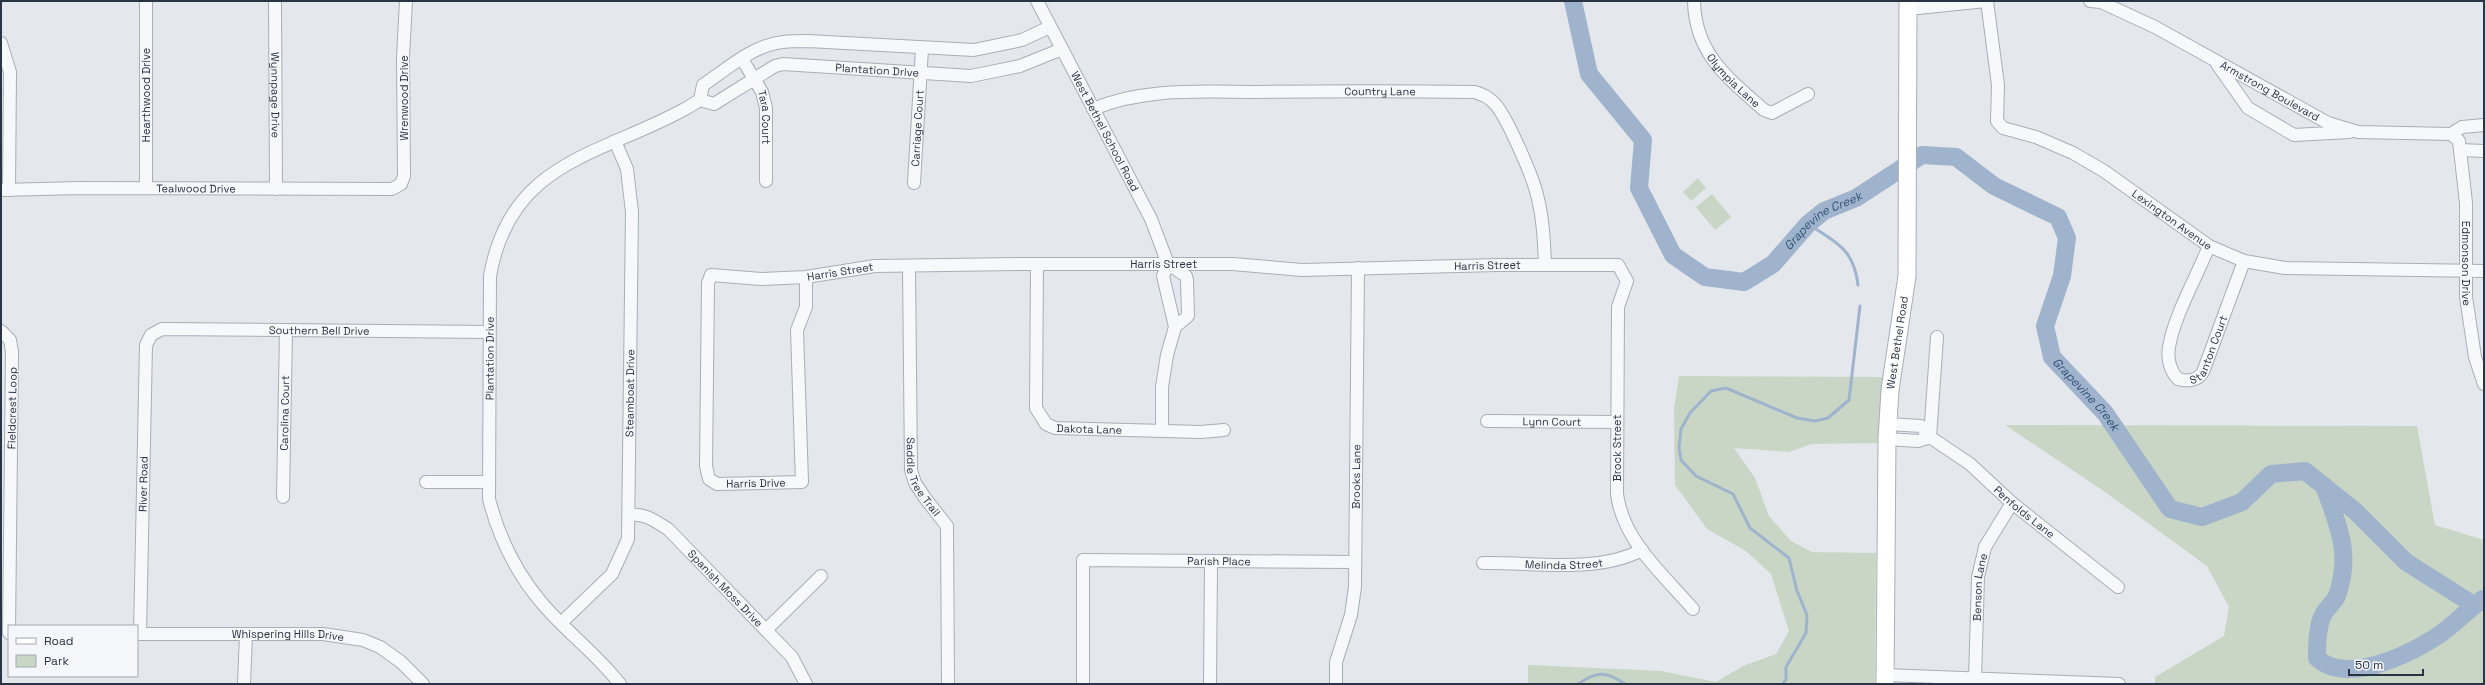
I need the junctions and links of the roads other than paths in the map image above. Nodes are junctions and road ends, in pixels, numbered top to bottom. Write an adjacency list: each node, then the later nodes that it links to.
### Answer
1 (146, 1): 27 (street, Hearthwood Drive)
2 (275, 1): 28 (street, Wynnpage Drive)
3 (406, 1): 29 (street, Wrenwood Drive)
4 (1037, 1): 9 (street, West Bethel School Road)
5 (1694, 1): 17 (street, Olympia Lane)
6 (1987, 1): 8 (street); 31 (street, Lexington Avenue)
7 (2097, 1): 14 (street, Armstrong Boulevard)
8 (1908, 5): 54 (main road, West Bethel Road)
9 (1050, 27): 11 (street); 12 (street, West Bethel School Road)
10 (1, 43): 30 (street)
11 (922, 49): 13 (street); 15 (street, Carriage Court)
12 (1062, 49): 15 (street, Plantation Drive); 19 (street, West Bethel School Road)
13 (742, 59): 16 (street, Tara Court); 18 (street)
14 (2214, 60): 21 (street, Armstrong Boulevard); 21 (street)
15 (920, 73): 16 (street, Plantation Drive); 26 (street, Carriage Court)
16 (755, 79): 18 (street, Plantation Drive); 25 (street, Tara Court)
17 (1808, 94)
18 (700, 100): 22 (street, Plantation Drive)
19 (1093, 109): 34 (street, West Bethel School Road); 35 (street, Country Lane)
20 (2484, 125): 23 (street, Armstrong Boulevard)
21 (2358, 132): 23 (street, Armstrong Boulevard)
22 (615, 141): 46 (street, Plantation Drive); 60 (street, Steamboat Drive)
23 (2457, 142): 24 (street, Armstrong Boulevard); 39 (street, Edmonson Drive)
24 (2484, 151)
25 (766, 181)
26 (914, 183)
27 (146, 188): 28 (street, Tealwood Drive); 30 (street, Tealwood Drive)
28 (276, 189): 29 (street, Tealwood Drive)
29 (392, 189)
30 (5, 190)
31 (2209, 246): 32 (street, Lexington Avenue); 32 (street, Stanton Court)
32 (2244, 261): 39 (street, Lexington Avenue)
33 (1037, 264): 34 (street, Harris Street); 37 (street, Harris Street); 53 (street, Dakota Lane)
34 (1168, 264): 38 (street, Harris Street); 43 (street); 43 (street)
35 (1545, 264): 36 (street, Harris Street); 38 (street, Harris Street)
36 (1618, 265): 51 (street, Brock Street)
37 (909, 266): 42 (street, Harris Street); 79 (street, Saddle Tree Trail)
38 (1358, 268): 63 (street, Brooks Lane)
39 (2464, 271): 40 (street, Lexington Avenue); 49 (street, Edmonson Drive)
40 (2484, 271)
41 (711, 275): 42 (street, Harris Street); 42 (street, Harris Drive)
42 (806, 277)
43 (1176, 328): 53 (street)
44 (1, 330): 69 (street, Fieldcrest Loop)
45 (286, 330): 46 (street, Southern Bell Drive); 47 (street, Southern Bell Drive); 58 (street, Carolina Court)
46 (489, 332): 57 (street, Plantation Drive)
47 (151, 335): 71 (street, River Road)
48 (1937, 337): 55 (street)
49 (2484, 384)
50 (1487, 421): 51 (street, Lynn Court)
51 (1618, 422): 61 (street, Brock Street)
52 (1224, 430): 53 (street, Dakota Lane)
53 (1162, 431)
54 (1888, 431): 55 (street, Penfolds Lane); 74 (main road, West Bethel Road)
55 (1930, 437): 59 (street, Penfolds Lane)
56 (426, 482): 57 (street)
57 (489, 482): 68 (street, Plantation Drive)
58 (283, 496)
59 (2012, 503): 66 (street, Penfolds Lane); 73 (street, Benson Lane)
60 (630, 515): 68 (street, Steamboat Drive); 70 (street, Spanish Moss Drive)
61 (1642, 550): 64 (street, Melinda Street); 67 (street, Brock Street)
62 (1211, 562): 63 (street, Parish Place); 80 (street, Parish Place); 81 (street)
63 (1354, 562): 82 (street, Brooks Lane)
64 (1482, 563)
65 (821, 576): 70 (street)
66 (2118, 587)
67 (1693, 609)
68 (561, 623): 77 (street, Plantation Drive)
69 (9, 625)
70 (766, 630): 78 (street, Spanish Moss Drive)
71 (138, 634): 72 (street, Whispering Hills Drive)
72 (246, 634): 75 (street); 76 (street, Whispering Hills Drive)
73 (1975, 679): 74 (street); 83 (street)
74 (1885, 680)
75 (244, 684)
76 (423, 684)
77 (620, 684)
78 (806, 684)
79 (948, 684)
80 (1083, 684)
81 (1210, 684)
82 (1336, 684)
83 (2119, 684)

